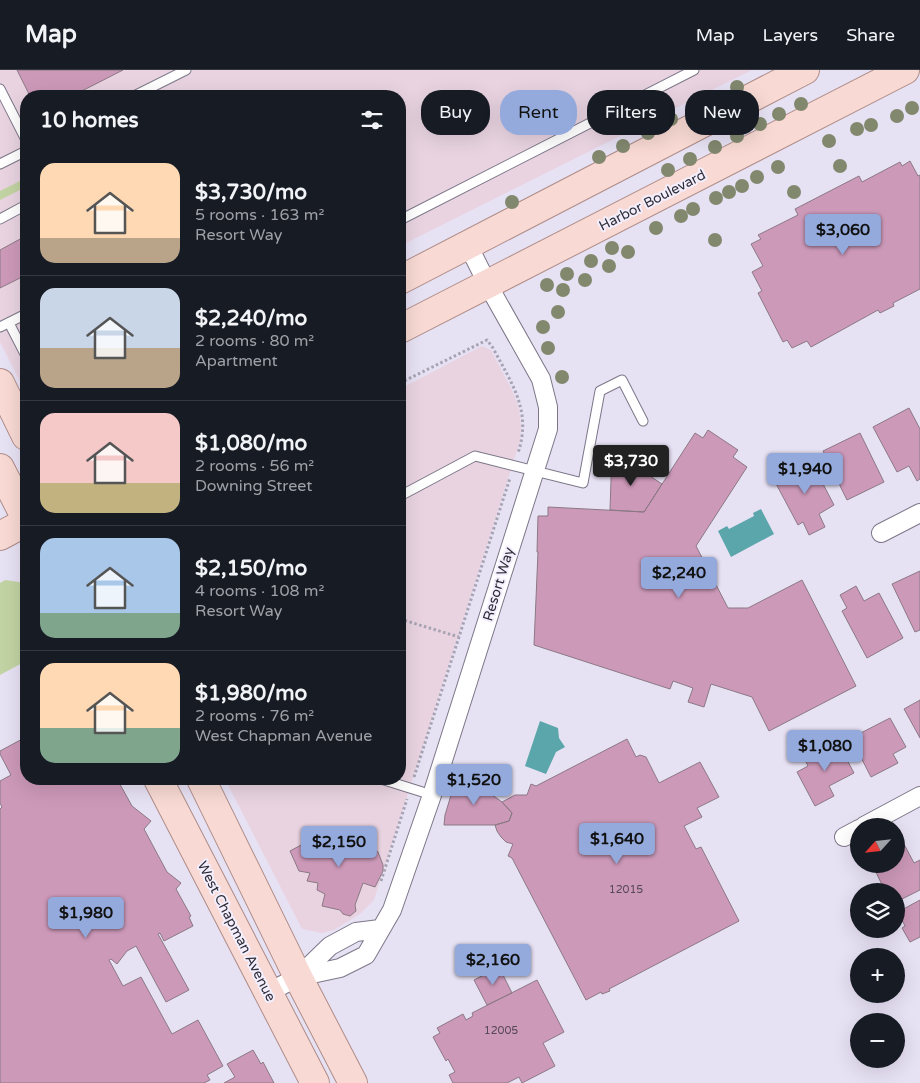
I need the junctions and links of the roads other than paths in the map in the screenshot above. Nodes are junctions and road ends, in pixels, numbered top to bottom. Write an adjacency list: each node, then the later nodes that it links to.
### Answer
1 (186, 70): 6 (lane)
2 (694, 70): 11 (lane)
3 (905, 70): 15 (main road, Harbor Boulevard)
4 (793, 73): 13 (main road)
5 (0, 89): 7 (lane)
6 (146, 90)
7 (20, 128)
8 (20, 154): 9 (lane)
9 (0, 164)
10 (20, 208): 12 (lane)
11 (406, 217)
12 (0, 219)
13 (468, 245): 14 (main road); 15 (street, Resort Way)
14 (406, 277)
15 (488, 284): 18 (main road, Harbor Boulevard); 24 (street, Resort Way)
16 (20, 317): 17 (lane)
17 (9, 323): 19 (lane); 20 (lane)
18 (406, 327)
19 (0, 328)
20 (20, 344)
21 (0, 383): 23 (main road)
22 (643, 421): 24 (lane)
23 (20, 424)
24 (534, 470): 26 (lane); 35 (street, Resort Way)
25 (8, 477): 27 (main road)
26 (406, 493)
27 (20, 506)
28 (920, 513): 30 (street)
29 (20, 524): 31 (main road)
30 (881, 533)
31 (0, 536)
32 (161, 785): 40 (main road, West Chapman Avenue)
33 (204, 785): 39 (main road)
34 (401, 785): 35 (lane)
35 (432, 795): 38 (street, Resort Way)
36 (920, 796): 37 (street)
37 (879, 818)
38 (380, 929): 39 (street, Resort Way); 39 (street, Resort Way)
39 (298, 976): 40 (street, Resort Way); 42 (main road)
40 (269, 992): 41 (main road, West Chapman Avenue)
41 (315, 1083)
42 (354, 1083)

